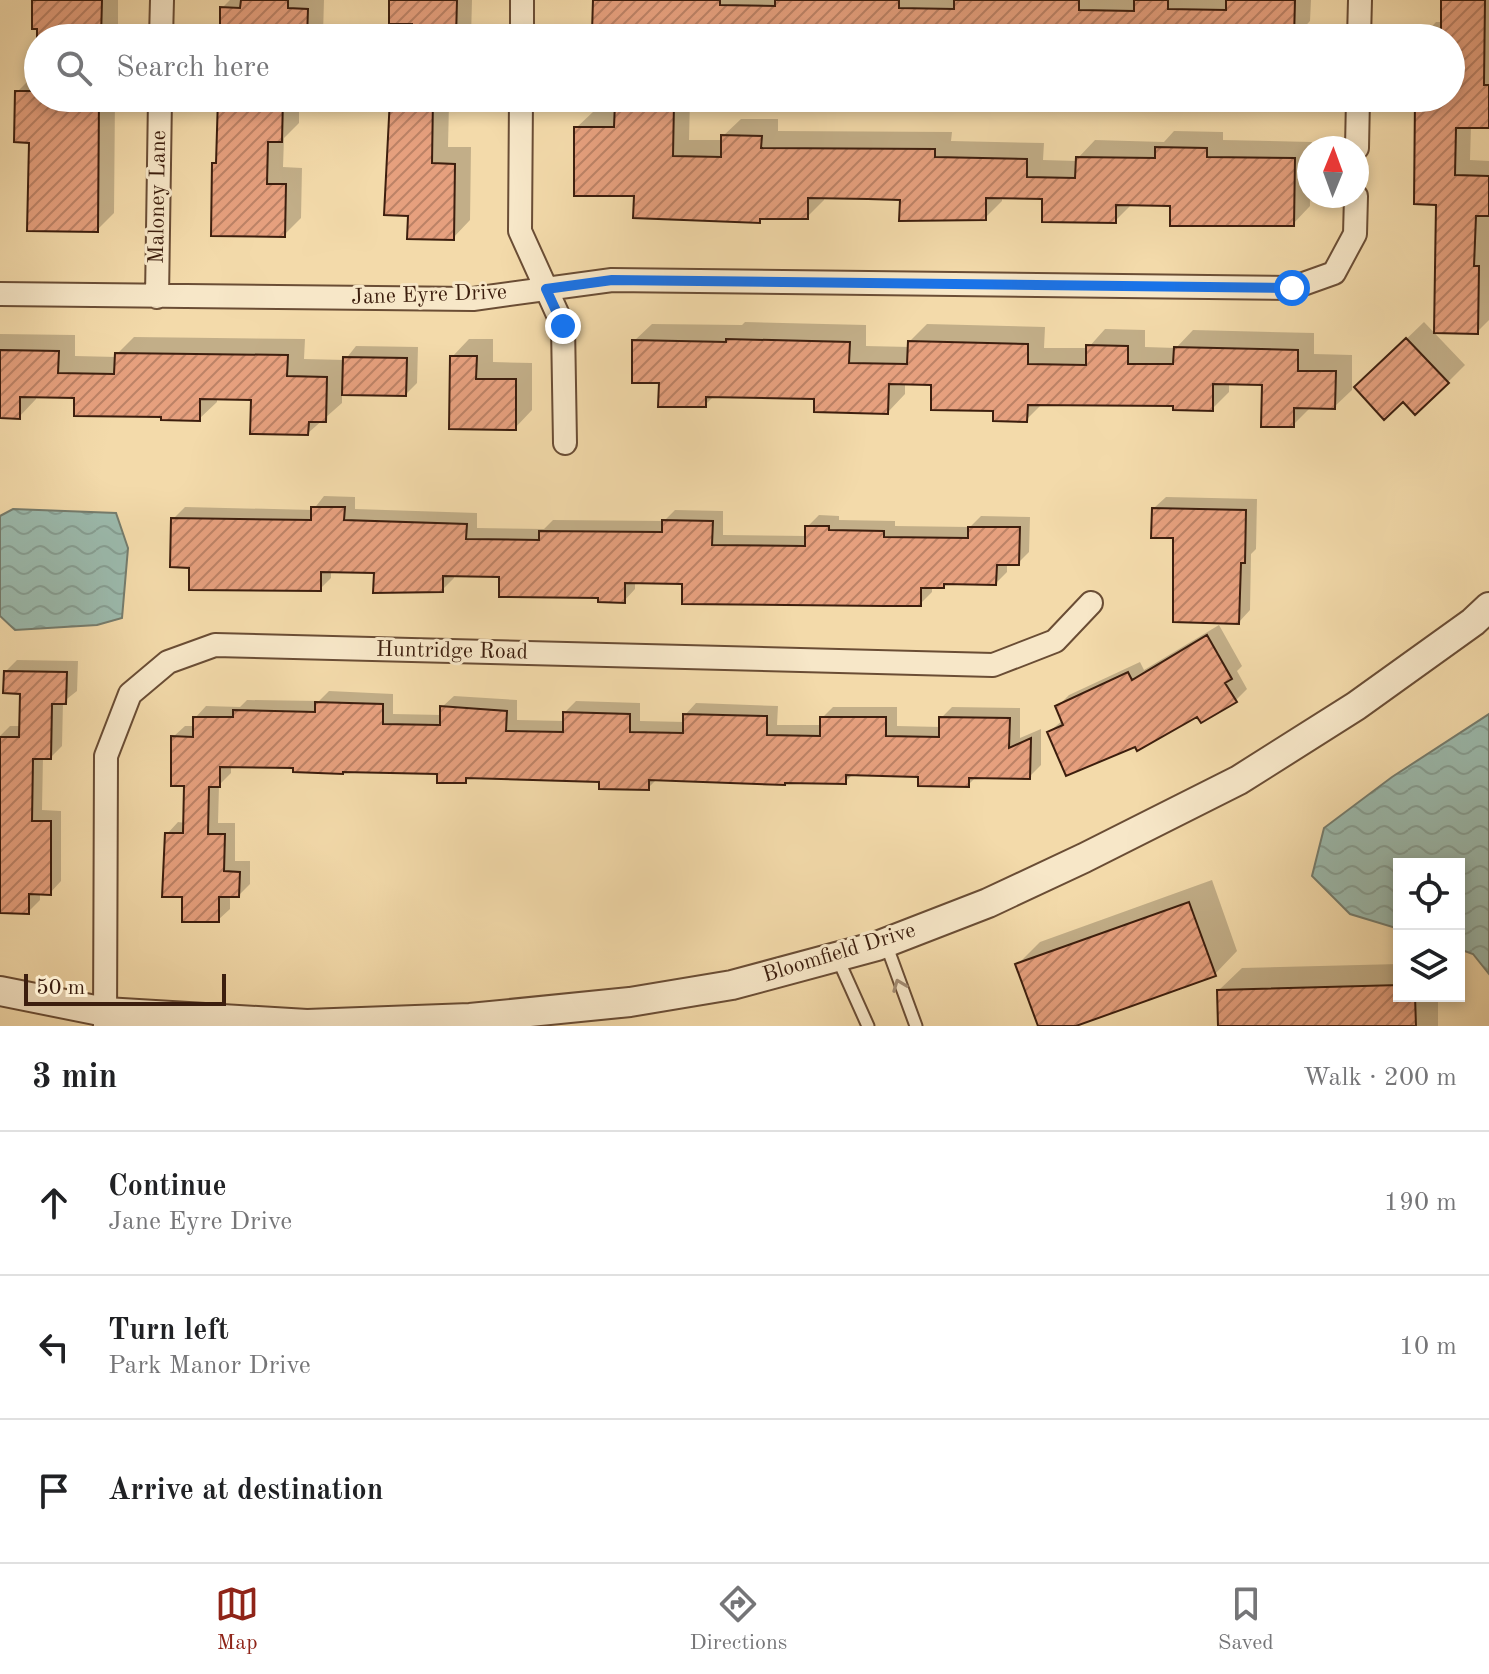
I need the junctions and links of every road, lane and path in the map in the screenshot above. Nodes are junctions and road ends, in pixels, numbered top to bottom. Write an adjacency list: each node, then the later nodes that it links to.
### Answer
1 (162, 0): 4 (street)
2 (522, 0): 5 (street)
3 (1360, 0): 6 (street)
4 (161, 24)
5 (522, 24)
6 (1359, 24)
7 (160, 112): 14 (street, Maloney Lane)
8 (521, 112): 12 (street)
9 (1358, 112): 10 (street)
10 (1357, 136)
11 (1356, 208): 12 (street, Jane Eyre Drive)
12 (546, 289): 14 (street, Jane Eyre Drive); 15 (street)
13 (0, 294): 14 (street, Jane Eyre Drive)
14 (157, 297)
15 (565, 443)
16 (1091, 603): 21 (street, Huntridge Road)
17 (1489, 607): 18 (street, Bloomfield Drive)
18 (885, 942): 19 (street, Bloomfield Drive); 23 (lane, one-way to 18)
19 (837, 957): 21 (street, Bloomfield Drive); 22 (lane)
20 (0, 991): 21 (street, Bloomfield Drive)
21 (105, 1019)
22 (868, 1026)
23 (916, 1026)

